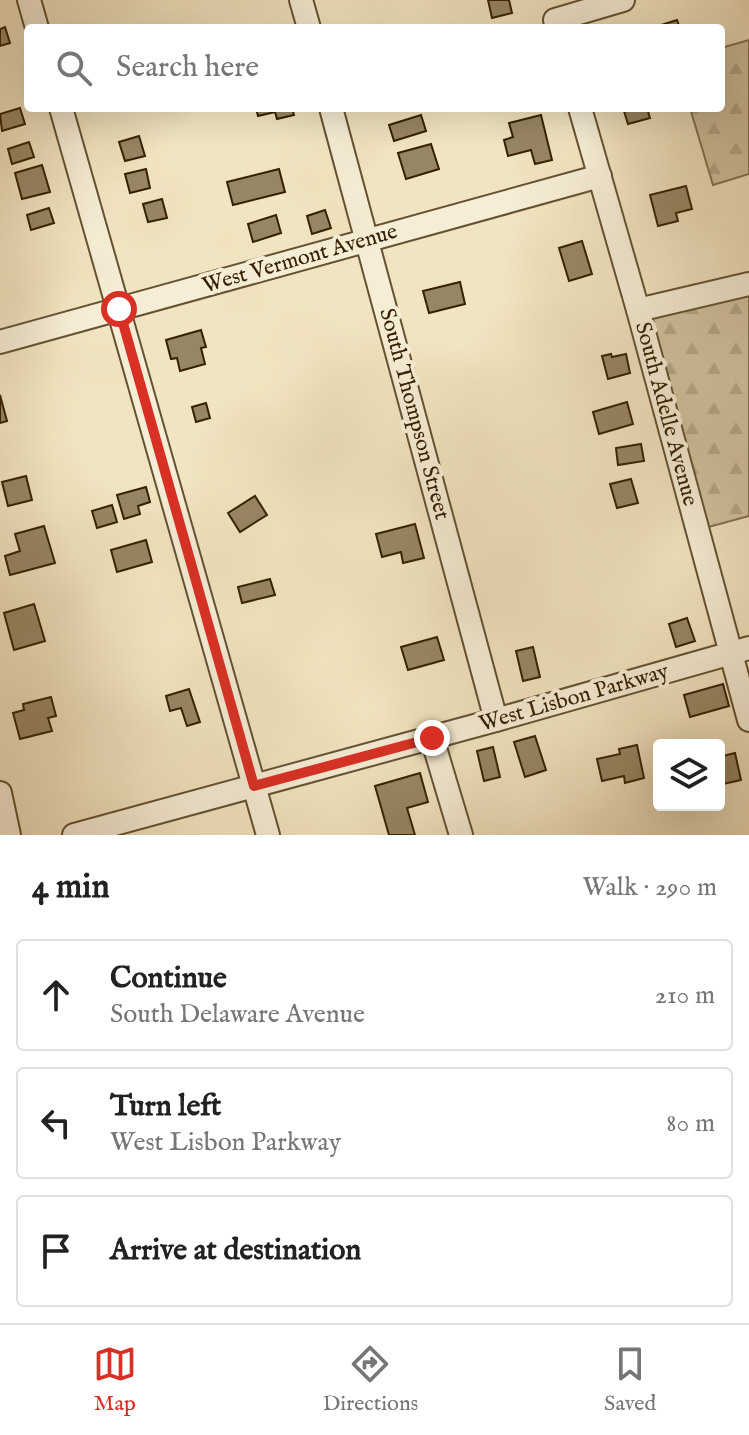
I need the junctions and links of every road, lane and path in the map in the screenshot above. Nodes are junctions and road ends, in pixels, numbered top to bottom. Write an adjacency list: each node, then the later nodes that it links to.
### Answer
1 (29, 0): 5 (street)
2 (301, 0): 6 (street)
3 (623, 0): 4 (street)
4 (554, 16)
5 (36, 24)
6 (308, 24)
7 (62, 112): 13 (street)
8 (332, 112): 11 (street, South Thompson Street)
9 (581, 112): 10 (street, South Adelle Avenue)
10 (600, 176): 11 (street, West Vermont Avenue); 14 (street, South Adelle Avenue)
11 (368, 240): 13 (street, West Vermont Avenue); 18 (street, South Thompson Street)
12 (749, 284): 14 (street)
13 (119, 309): 15 (street, West Vermont Avenue); 20 (street)
14 (638, 310): 16 (street, South Adelle Avenue)
15 (0, 342)
16 (740, 651): 17 (street, South Adelle Avenue); 18 (street, West Lisbon Parkway)
17 (748, 716)
18 (496, 720): 19 (street, West Lisbon Parkway)
19 (432, 738): 20 (street, West Lisbon Parkway); 25 (street)
20 (254, 786): 23 (street, West Lisbon Parkway); 24 (street)
21 (0, 793): 22 (street)
22 (9, 835)
23 (74, 835)
24 (268, 835)
25 (461, 835)

